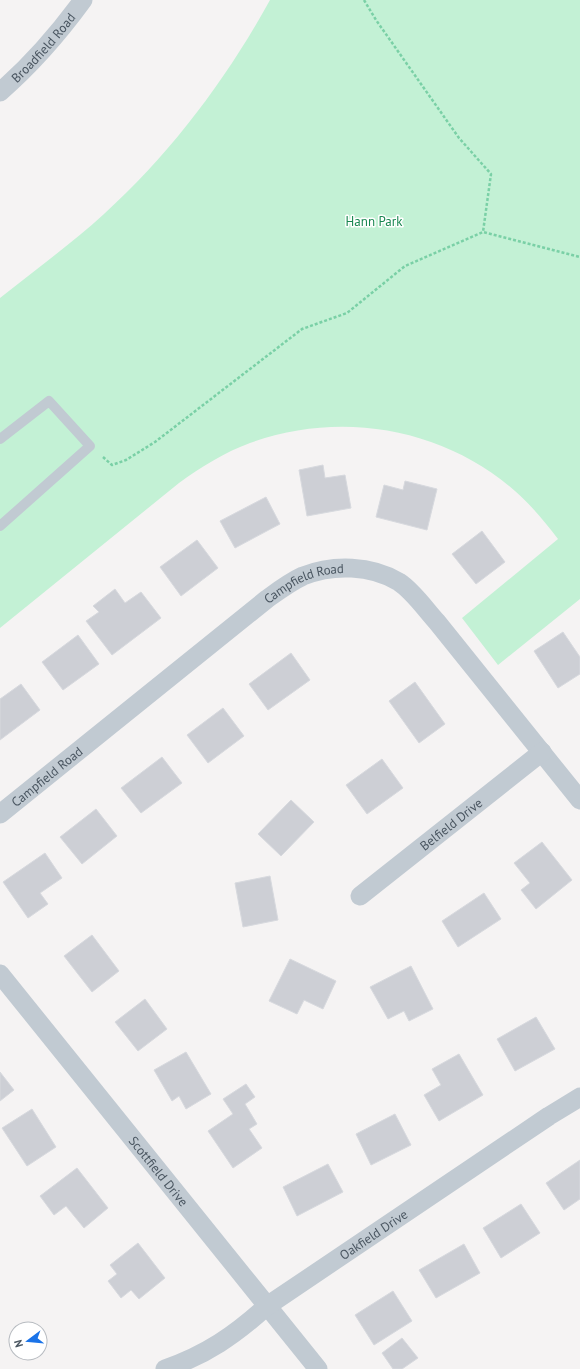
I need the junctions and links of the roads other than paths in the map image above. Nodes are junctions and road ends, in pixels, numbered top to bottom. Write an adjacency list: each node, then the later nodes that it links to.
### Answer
1 (83, 0): 2 (street, Broadfield Road)
2 (0, 92)
3 (0, 439): 4 (lane)
4 (0, 526)
5 (542, 752): 6 (street, Campfield Road); 7 (street, Campfield Road); 8 (street, Belfield Drive)
6 (580, 800)
7 (0, 814)
8 (360, 896)
9 (0, 974): 11 (street, Scottfield Drive)
10 (580, 1096): 11 (street, Oakfield Drive)
11 (267, 1306): 12 (street, Oakfield Drive); 13 (street, Scottfield Drive)
12 (165, 1369)
13 (318, 1369)

